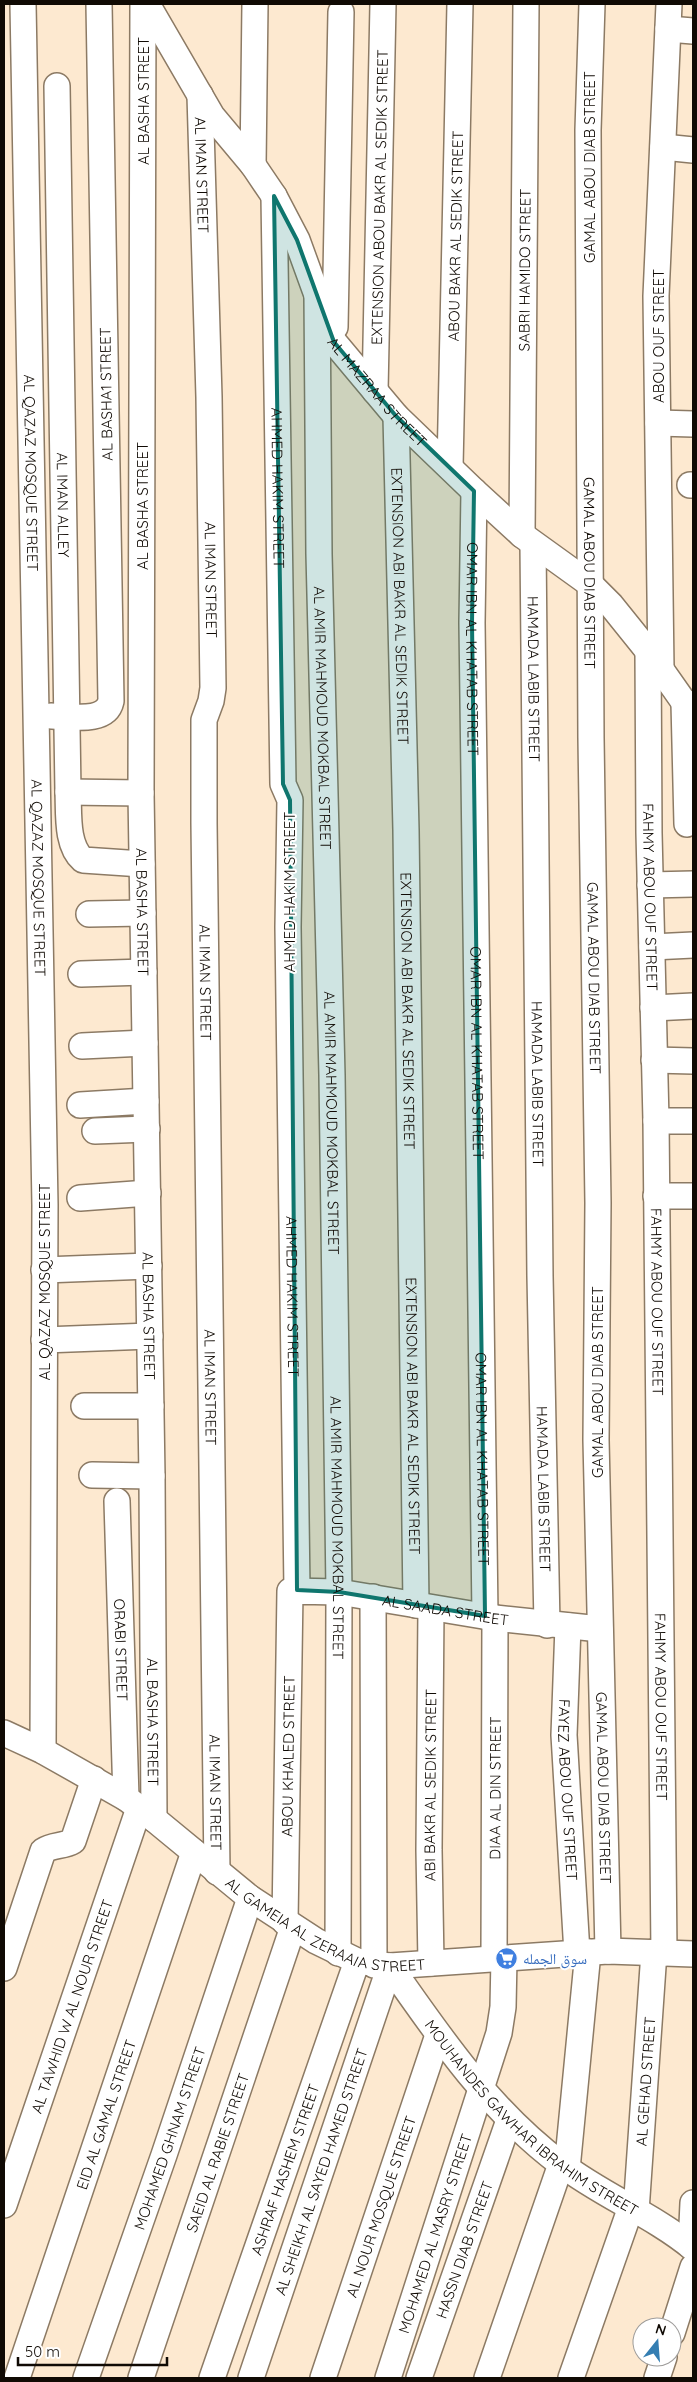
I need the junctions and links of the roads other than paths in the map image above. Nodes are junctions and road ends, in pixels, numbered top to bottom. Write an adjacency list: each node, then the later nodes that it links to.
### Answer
1 (23, 4): 32 (street, AL QAZAZ MOSQUE STREET)
2 (99, 4): 33 (street, AL BASHA1 STREET)
3 (143, 4): 35 (street, AL BASHA STREET)
4 (147, 4): 15 (street, AL MAZRAA STREET)
5 (255, 4): 18 (street)
6 (384, 4): 22 (street, EXTENSION ABOU BAKR AL SEDIK STREET)
7 (460, 4): 26 (street, ABOU BAKR AL SEDIK STREET)
8 (526, 4): 28 (street, SABRI HAMIDO STREET)
9 (592, 4): 29 (street, GAMAL ABOU DIAB STREET)
10 (669, 4): 12 (street, ABOU OUF STREET)
11 (341, 12): 21 (street)
12 (668, 29): 13 (street); 16 (street, ABOU OUF STREET)
13 (693, 31)
14 (57, 86): 33 (street, AL IMAN ALLEY)
15 (200, 95): 18 (street, AL MAZRAA STREET); 86 (street, AL IMAN STREET)
16 (663, 147): 17 (street); 24 (street, ABOU OUF STREET)
17 (693, 150)
18 (253, 165): 19 (street, AL MAZRAA STREET)
19 (274, 196): 20 (street, AL MAZRAA STREET); 74 (street, AHMED HAKIM STREET)
20 (317, 294): 21 (street, AL MAZRAA STREET); 75 (street, AL AMIR MAHMOUD MOKBAL STREET)
21 (334, 342): 22 (street, AL MAZRAA STREET)
22 (375, 391): 23 (street, AL MAZRAA STREET)
23 (396, 416): 26 (street, AL MAZRAA STREET); 77 (street, EXTENSION ABI BAKR AL SEDIK STREET)
24 (658, 423): 25 (street); 30 (street, ABOU OUF STREET)
25 (693, 424)
26 (450, 468): 27 (street, AL MAZRAA STREET)
27 (474, 491): 28 (street, AL MAZRAA STREET); 78 (street, OMAR IBN AL KHATAB STREET)
28 (528, 540): 29 (street, AL MAZRAA STREET); 79 (street, HAMADA LABIB STREET)
29 (590, 584): 30 (street, AL MAZRAA STREET); 80 (street, GAMAL ABOU DIAB STREET)
30 (655, 660): 31 (street, AL MAZRAA STREET); 36 (street, FAHMY ABOU OUF STREET)
31 (690, 707): 37 (street)
32 (36, 716): 33 (street, AL BASHA1 STREET); 64 (street, AL QAZAZ MOSQUE STREET)
33 (66, 716): 34 (street, AL IMAN ALLEY)
34 (68, 792): 35 (street); 38 (street, AL IMAN ALLEY)
35 (141, 793): 38 (street, AL BASHA STREET)
36 (649, 822): 37 (street); 40 (street, FAHMY ABOU OUF STREET)
37 (690, 824)
38 (142, 864): 41 (street, AL BASHA STREET)
39 (693, 884): 40 (street)
40 (650, 885): 44 (street, FAHMY ABOU OUF STREET)
41 (143, 913): 42 (street); 45 (street, AL BASHA STREET)
42 (89, 914)
43 (693, 945): 44 (street)
44 (652, 947): 48 (street, FAHMY ABOU OUF STREET)
45 (144, 972): 46 (street); 49 (street, AL BASHA STREET)
46 (81, 974)
47 (693, 1006): 48 (street)
48 (653, 1008): 51 (street, FAHMY ABOU OUF STREET)
49 (145, 1043): 50 (street); 53 (street, AL BASHA STREET)
50 (82, 1046)
51 (654, 1060): 52 (street); 55 (street, FAHMY ABOU OUF STREET)
52 (693, 1061)
53 (146, 1101): 54 (street); 57 (street, AL BASHA STREET)
54 (80, 1105)
55 (656, 1121): 56 (street); 60 (street, FAHMY ABOU OUF STREET)
56 (693, 1121)
57 (146, 1129): 58 (street); 59 (street, AL BASHA STREET)
58 (95, 1131)
59 (148, 1193): 62 (street); 63 (street, AL BASHA STREET)
60 (656, 1196): 61 (street); 90 (street, FAHMY ABOU OUF STREET)
61 (693, 1196)
62 (80, 1198)
63 (149, 1266): 64 (street); 65 (street, AL BASHA STREET)
64 (44, 1270): 66 (street, AL QAZAZ MOSQUE STREET)
65 (150, 1336): 66 (street); 68 (street, AL BASHA STREET)
66 (44, 1340): 82 (street, AL QAZAZ MOSQUE STREET)
67 (84, 1406): 68 (street)
68 (151, 1406): 70 (street, AL BASHA STREET)
69 (92, 1475): 70 (street)
70 (152, 1476): 73 (street, AL BASHA STREET)
71 (117, 1501): 72 (street, ORABI STREET)
72 (120, 1578): 73 (street); 84 (street, ORABI STREET)
73 (153, 1580): 84 (street, AL BASHA STREET)
74 (294, 1590): 75 (street, AL SAADA STREET); 88 (street, ABOU KHALED STREET)
75 (339, 1592): 76 (street, AL SAADA STREET); 93 (street, AL AMIR MAHMOUD MOKBAL STREET)
76 (374, 1597): 77 (street, AL SAADA STREET); 93 (street)
77 (423, 1606): 78 (street, AL SAADA STREET); 94 (street, ABI BAKR AL SEDIK STREET)
78 (490, 1617): 79 (street, AL SAADA STREET); 92 (street, DIAA AL DIN STREET)
79 (558, 1625): 80 (street, AL SAADA STREET); 89 (street, FAYEZ ABOU OUF STREET)
80 (600, 1629): 89 (street, GAMAL ABOU DIAB STREET)
81 (6, 1741): 82 (street, AL GAMEIA AL ZERAAIA STREET)
82 (43, 1751): 83 (street, AL GAMEIA AL ZERAAIA STREET)
83 (94, 1779): 84 (street, AL GAMEIA AL ZERAAIA STREET); 95 (street)
84 (140, 1808): 85 (street, AL GAMEIA AL ZERAAIA STREET); 101 (street, AL TAWHID W AL NOUR STREET)
85 (194, 1852): 86 (street, AL GAMEIA AL ZERAAIA STREET); 105 (street, EID AL GAMAL STREET)
86 (217, 1872): 87 (street, AL GAMEIA AL ZERAAIA STREET)
87 (250, 1898): 88 (street, AL GAMEIA AL ZERAAIA STREET); 106 (street, MOHAMED GHNAM STREET)
88 (289, 1924): 93 (street, AL GAMEIA AL ZERAAIA STREET); 107 (street, SAEID AL RABIE STREET)
89 (591, 1952): 90 (street, AL GAMEIA AL ZERAAIA STREET); 92 (street, AL GAMEIA AL ZERAAIA STREET); 99 (street)
90 (659, 1952): 91 (street, AL GAMEIA AL ZERAAIA STREET); 102 (street, AL GEHAD STREET)
91 (693, 1954)
92 (499, 1958): 94 (street, AL GAMEIA AL ZERAAIA STREET); 97 (street, DIAA AL DIN STREET)
93 (365, 1961): 94 (street, AL GAMEIA AL ZERAAIA STREET); 96 (street, MOUHANDES GAWHAR IBRAHIM STREET); 108 (street, ASHRAF HASHEM STREET); 109 (street, AL SHEIKH AL SAYED HAMED STREET)
94 (431, 1963)
95 (4, 1968)
96 (438, 2035): 97 (street, MOUHANDES GAWHAR IBRAHIM STREET); 110 (street, AL NOUR MOSQUE STREET)
97 (483, 2088): 98 (street, MOUHANDES GAWHAR IBRAHIM STREET); 111 (street, MOHAMED AL MASRY STREET)
98 (509, 2120): 99 (street, MOUHANDES GAWHAR IBRAHIM STREET); 112 (street, HASSN DIAB STREET)
99 (564, 2166): 102 (street, MOUHANDES GAWHAR IBRAHIM STREET); 113 (street)
100 (693, 2202): 103 (street)
101 (4, 2206)
102 (633, 2209): 103 (street, MOUHANDES GAWHAR IBRAHIM STREET); 114 (street, AL GEHAD STREET)
103 (692, 2254): 104 (street)
104 (676, 2317)
105 (17, 2378)
106 (86, 2378)
107 (141, 2378)
108 (212, 2378)
109 (251, 2378)
110 (323, 2378)
111 (388, 2378)
112 (419, 2378)
113 (487, 2378)
114 (572, 2378)

